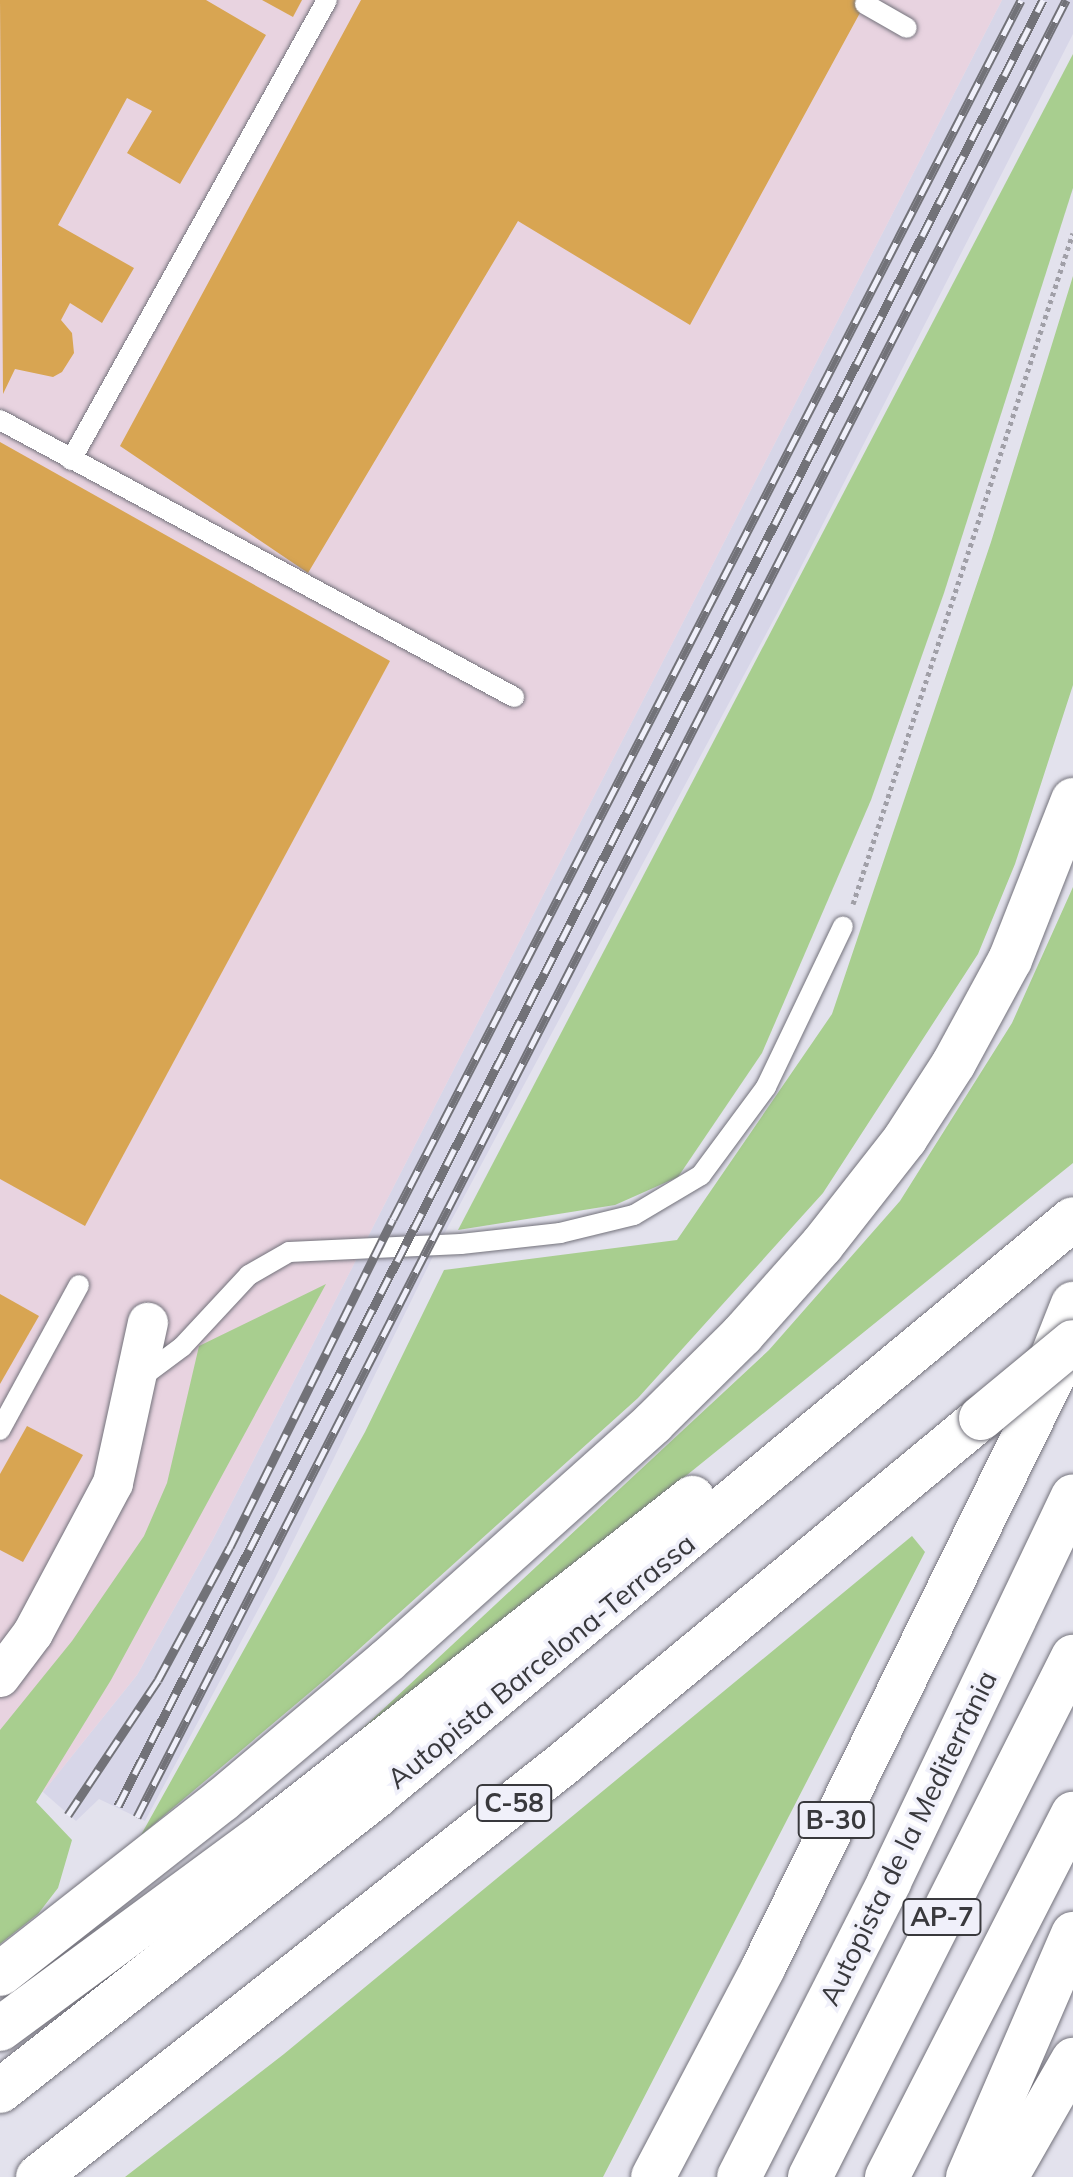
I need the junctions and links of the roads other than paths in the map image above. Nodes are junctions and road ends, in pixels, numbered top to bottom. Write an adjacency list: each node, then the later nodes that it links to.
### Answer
1 (327, 0): 5 (lane)
2 (865, 4): 3 (lane)
3 (907, 28)
4 (0, 420): 5 (lane)
5 (71, 460): 6 (lane)
6 (514, 697)
7 (1073, 800): 23 (highway)
8 (843, 926): 15 (lane)
9 (1072, 1220): 11 (highway, Autopista Barcelona-Terrassa)
10 (79, 1285): 16 (lane)
11 (986, 1288): 24 (highway); 26 (highway, Autopista Barcelona-Terrassa)
12 (1073, 1304): 17 (highway, B-30)
13 (148, 1323): 15 (street)
14 (1073, 1339): 17 (highway); 27 (highway, C-58, bridge)
15 (135, 1381): 20 (street)
16 (0, 1430)
17 (1013, 1459): 28 (highway, B-30)
18 (1073, 1497): 29 (highway, Autopista de la Mediterrània / AP-7)
19 (1073, 1657): 30 (highway, AP-7)
20 (0, 1677)
21 (1073, 1814): 31 (highway)
22 (1073, 1934): 32 (highway)
23 (0, 1974)
24 (0, 2029)
25 (1073, 2060): 33 (highway)
26 (0, 2091)
27 (38, 2177)
28 (653, 2177)
29 (739, 2177)
30 (810, 2177)
31 (887, 2177)
32 (968, 2177)
33 (1006, 2177)

